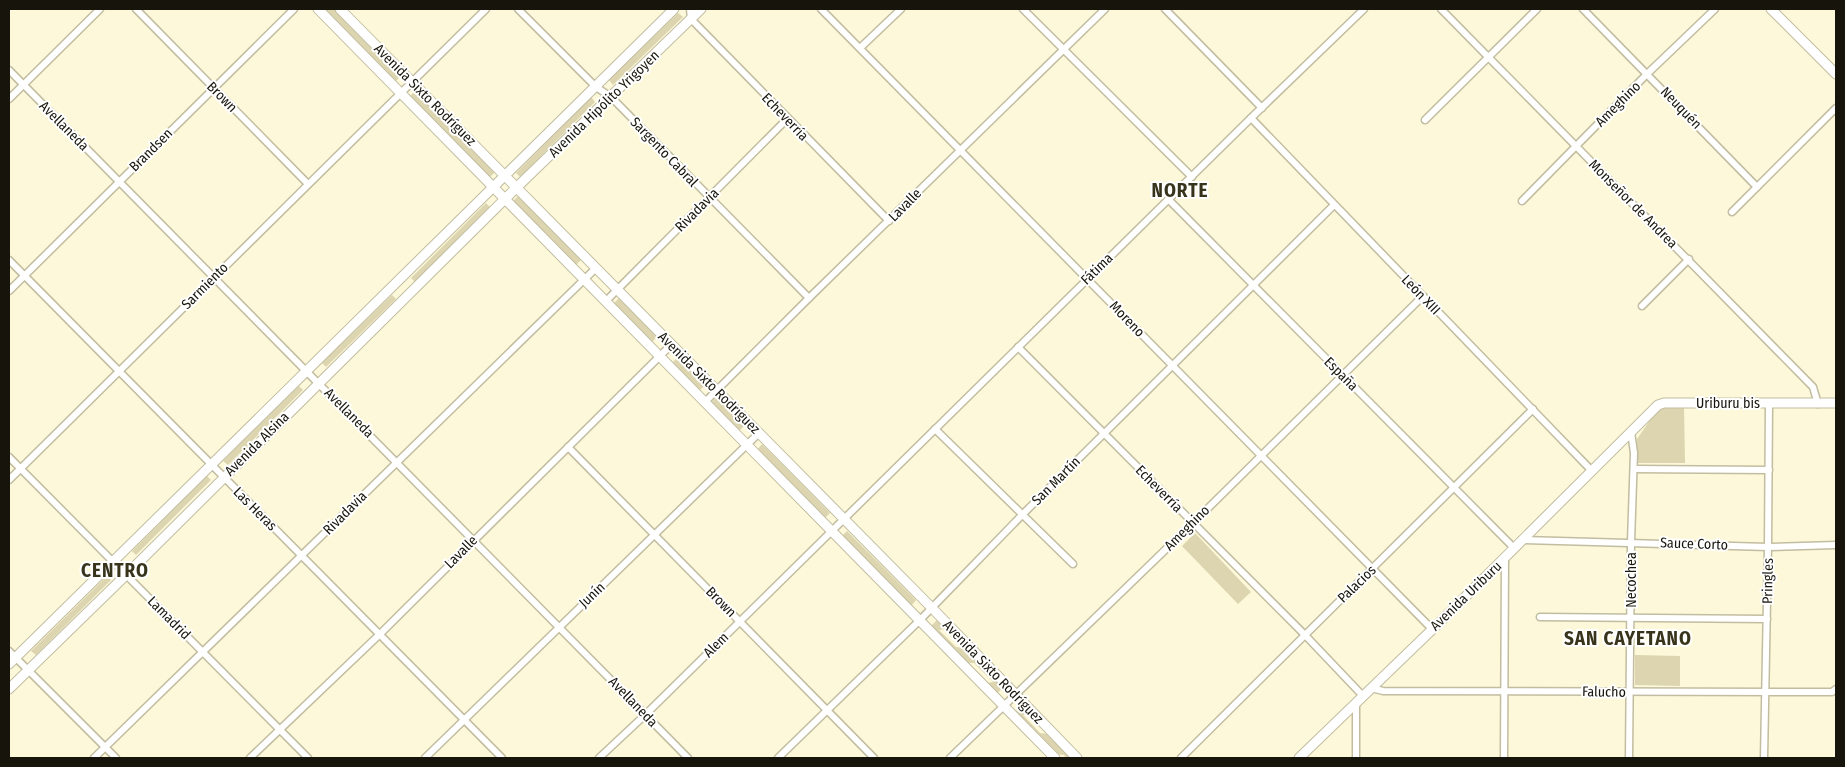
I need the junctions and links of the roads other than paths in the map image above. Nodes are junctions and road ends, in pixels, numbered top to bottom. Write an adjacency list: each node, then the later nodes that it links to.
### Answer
1 (100, 9): 30 (street)
2 (136, 9): 32 (street, Brown)
3 (294, 9): 32 (street, Brandsen)
4 (318, 9): 33 (main road, Avenida Sixto Rodríguez)
5 (340, 9): 29 (main road, Avenida Sixto Rodríguez)
6 (486, 9): 29 (street, Sarmiento)
7 (518, 9): 31 (street, Sargento Cabral)
8 (674, 9): 31 (main road, Avenida Hipólito Yrigoyen)
9 (690, 9): 22 (street)
10 (702, 9): 22 (main road, Avenida Hipólito Yrigoyen)
11 (821, 9): 23 (street, Moreno)
12 (901, 9): 23 (street)
13 (1023, 9): 24 (street)
14 (1105, 9): 24 (street, Lavalle)
15 (1165, 9): 36 (street)
16 (1364, 9): 36 (street, Fátima)
17 (1441, 9): 25 (street, Monseñor de Andrea)
18 (1537, 9): 25 (street)
19 (1583, 9): 27 (street, Neuquén)
20 (1715, 9): 27 (street, Ameghino)
21 (1771, 9): 28 (main road)
22 (691, 19): 34 (main road, Avenida Hipólito Yrigoyen); 39 (street, Echeverría)
23 (860, 48): 42 (street, Moreno)
24 (1063, 50): 42 (street, Lavalle); 44 (street)
25 (1488, 56): 40 (street); 41 (street, Monseñor de Andrea)
26 (9, 70): 30 (street, Avellaneda)
27 (1648, 74): 41 (street, Ameghino); 49 (street, Neuquén)
28 (1836, 74)
29 (412, 81): 33 (street, Sarmiento); 43 (main road, Avenida Sixto Rodríguez)
30 (23, 84): 35 (street); 45 (street, Avellaneda)
31 (596, 86): 34 (street, Sargento Cabral); 43 (main road, Avenida Hipólito Yrigoyen)
32 (213, 88): 45 (street, Brandsen); 46 (street, Brown)
33 (400, 93): 46 (street, Sarmiento); 47 (main road, Avenida Sixto Rodríguez)
34 (611, 97): 48 (main road, Avenida Hipólito Yrigoyen); 50 (street, Sargento Cabral)
35 (9, 99)
36 (1262, 108): 38 (street, Fátima)
37 (1836, 108): 49 (street)
38 (1251, 118): 44 (street, Fátima); 54 (street, León XIII)
39 (786, 119): 50 (street, Rivadavia); 56 (street, Echeverría)
40 (1425, 120)
41 (1576, 146): 53 (street, Ameghino); 57 (street, Monseñor de Andrea)
42 (960, 149): 56 (street, Lavalle); 63 (street, Moreno)
43 (504, 175): 47 (main road, Avenida Hipólito Yrigoyen); 48 (main road, Avenida Sixto Rodríguez)
44 (1192, 177): 52 (street, Fátima)
45 (119, 182): 60 (street, Brandsen); 61 (street, Avellaneda)
46 (308, 184): 61 (street, Sarmiento)
47 (493, 186): 51 (main road, Avenida Sixto Rodríguez); 64 (main road, Avenida Alsina)
48 (517, 187): 51 (main road, Avenida Hipólito Yrigoyen); 59 (main road, Avenida Sixto Rodríguez)
49 (1757, 187): 55 (street)
50 (709, 198): 66 (street, Rivadavia); 70 (street, Sargento Cabral)
51 (506, 199): 62 (main road, Avenida Sixto Rodríguez); 68 (main road, Avenida Alsina)
52 (1168, 200): 63 (street, Fátima); 65 (street, España)
53 (1522, 201)
54 (1334, 205): 65 (street, San Martín); 69 (street, León XIII)
55 (1732, 212)
56 (889, 221): 70 (street, Lavalle)
57 (1689, 259): 72 (street); 85 (street, Monseñor de Andrea)
58 (9, 260): 60 (street, Las Heras)
59 (596, 268): 62 (street, Rivadavia); 66 (main road, Avenida Sixto Rodríguez)
60 (24, 276): 67 (street, Brandsen); 78 (street, Las Heras)
61 (214, 277): 77 (street, Avellaneda); 78 (street, Sarmiento)
62 (584, 279): 71 (main road, Avenida Sixto Rodríguez); 95 (street, Rivadavia)
63 (1088, 279): 74 (street, Fátima); 76 (street, Moreno)
64 (396, 282): 68 (main road); 77 (main road, Avenida Alsina)
65 (1254, 285): 76 (street, San Martín); 79 (street, España)
66 (617, 289): 71 (street, Rivadavia); 73 (main road, Avenida Sixto Rodríguez)
67 (9, 291)
68 (408, 294): 80 (main road, Avenida Alsina)
69 (1423, 296): 79 (street, Ameghino); 86 (street, León XIII)
70 (809, 298): 81 (street, Lavalle)
71 (606, 301): 75 (main road, Avenida Sixto Rodríguez)
72 (1642, 306)
73 (671, 344): 75 (street, Lavalle); 81 (main road, Avenida Sixto Rodríguez)
74 (1018, 347): 87 (street, Fátima); 90 (street, Echeverría)
75 (660, 355): 82 (main road, Avenida Sixto Rodríguez); 92 (street, Lavalle)
76 (1172, 366): 90 (street, San Martín); 93 (street, Moreno)
77 (306, 370): 80 (street, Avellaneda); 96 (main road, Avenida Alsina)
78 (119, 371): 96 (street, Las Heras); 97 (street, Sarmiento)
79 (1342, 375): 93 (street, Ameghino); 103 (street, España)
80 (318, 383): 95 (street, Avellaneda); 101 (main road, Avenida Alsina)
81 (716, 389): 82 (street, Lavalle); 89 (main road, Avenida Sixto Rodríguez)
82 (705, 402): 91 (main road, Avenida Sixto Rodríguez)
83 (1769, 403): 85 (main road, Uriburu bis); 88 (main road, Uriburu bis); 99 (street, Pringles)
84 (1836, 403): 85 (main road, Uriburu bis)
85 (1818, 404)
86 (1533, 409): 100 (street, León XIII); 103 (street, Palacios)
87 (936, 429): 104 (street); 105 (street, Fátima)
88 (1631, 432): 98 (street, Necochea); 100 (main road, Avenida Uriburu)
89 (759, 433): 91 (street, Junín); 105 (main road, Avenida Sixto Rodríguez)
90 (1104, 434): 104 (street, San Martín); 106 (street, Echeverría)
91 (748, 445): 107 (main road, Avenida Sixto Rodríguez); 108 (street, Junín)
92 (568, 447): 108 (street, Brown); 109 (street, Lavalle)
93 (1261, 455): 106 (street, Ameghino); 119 (street, Moreno)
94 (9, 457): 97 (street, Lamadrid)
95 (397, 462): 109 (street, Avellaneda); 115 (street, Rivadavia)
96 (211, 464): 101 (street, Las Heras); 117 (main road, Avenida Alsina)
97 (20, 468): 102 (street, Sarmiento); 117 (street, Lamadrid)
98 (1634, 469): 99 (street); 111 (street, Necochea)
99 (1769, 470): 113 (street, Pringles)
100 (1592, 471): 110 (main road, Avenida Uriburu)
101 (224, 477): 115 (street, Las Heras); 120 (main road, Avenida Alsina)
102 (9, 480)
103 (1454, 487): 114 (street, España); 119 (street, Palacios)
104 (1022, 515): 118 (street); 121 (street, San Martín)
105 (844, 519): 107 (street, Fátima); 121 (main road, Avenida Sixto Rodríguez)
106 (1193, 522): 130 (street, Echeverría); 140 (street, Ameghino)
107 (832, 531): 125 (main road, Avenida Sixto Rodríguez); 126 (street, Alem)
108 (655, 535): 126 (street, Brown); 127 (street, Junín)
109 (473, 540): 127 (street, Avellaneda); 129 (street, Lavalle)
110 (1521, 540): 111 (street, Sauce Corto); 114 (main road, Avenida Uriburu)
111 (1631, 542): 113 (street, Sauce Corto); 123 (street, Necochea)
112 (1836, 544): 113 (street, Sauce Corto)
113 (1768, 546): 124 (street, Pringles)
114 (1514, 548): 116 (main road, Avenida Uriburu)
115 (302, 556): 129 (street, Las Heras); 131 (street, Rivadavia)
116 (1505, 558): 128 (main road, Avenida Uriburu); 137 (street)
117 (113, 562): 120 (street, Lamadrid); 132 (main road, Avenida Alsina)
118 (1073, 564)
119 (1373, 569): 128 (street, Moreno); 130 (street, Palacios)
120 (126, 575): 131 (street, Lamadrid); 133 (main road, Avenida Alsina)
121 (932, 608): 125 (street, San Martín); 140 (main road, Avenida Sixto Rodríguez)
122 (1540, 617): 123 (street)
123 (1631, 618): 124 (street); 138 (street, Necochea)
124 (1767, 619): 139 (street, Pringles)
125 (920, 620): 143 (main road, Avenida Sixto Rodríguez); 144 (street, San Martín)
126 (740, 621): 144 (street, Brown); 145 (street, Alem)
127 (559, 626): 145 (street, Avellaneda); 146 (street, Junín)
128 (1432, 629): 134 (main road, Avenida Uriburu)
129 (380, 634): 146 (street, Las Heras); 147 (street, Lavalle)
130 (1305, 635): 141 (street, Echeverría); 162 (street, Palacios)
131 (202, 652): 147 (street, Lamadrid); 148 (street, Rivadavia)
132 (11, 658): 133 (street)
133 (28, 670): 135 (main road, Avenida Alsina); 148 (street)
134 (1372, 688): 137 (street, Falucho); 141 (main road, Avenida Uriburu)
135 (9, 689)
136 (1836, 689): 139 (street, Falucho)
137 (1505, 690): 138 (street, Falucho); 165 (street)
138 (1629, 692): 139 (street, Falucho); 166 (street, Necochea)
139 (1765, 693): 167 (street, Pringles)
140 (1016, 695): 143 (street, Ameghino); 161 (main road, Avenida Sixto Rodríguez)
141 (1363, 696): 142 (main road, Avenida Uriburu)
142 (1356, 703): 163 (main road, Avenida Uriburu); 164 (street)
143 (1004, 706): 159 (street, Ameghino); 160 (main road, Avenida Sixto Rodríguez)
144 (826, 710): 157 (street, San Martín); 158 (street, Brown)
145 (645, 715): 155 (street, Alem); 156 (street, Avellaneda)
146 (464, 720): 153 (street, Junín); 154 (street, Las Heras)
147 (279, 729): 151 (street, Lavalle); 152 (street, Lamadrid)
148 (105, 747): 149 (street, Rivadavia); 150 (street)
149 (94, 758)
150 (116, 758)
151 (250, 758)
152 (308, 758)
153 (425, 758)
154 (502, 758)
155 (599, 758)
156 (688, 758)
157 (778, 758)
158 (874, 758)
159 (950, 758)
160 (1055, 758)
161 (1077, 758)
162 (1181, 758)
163 (1299, 758)
164 (1356, 758)
165 (1504, 758)
166 (1629, 758)
167 (1764, 758)

